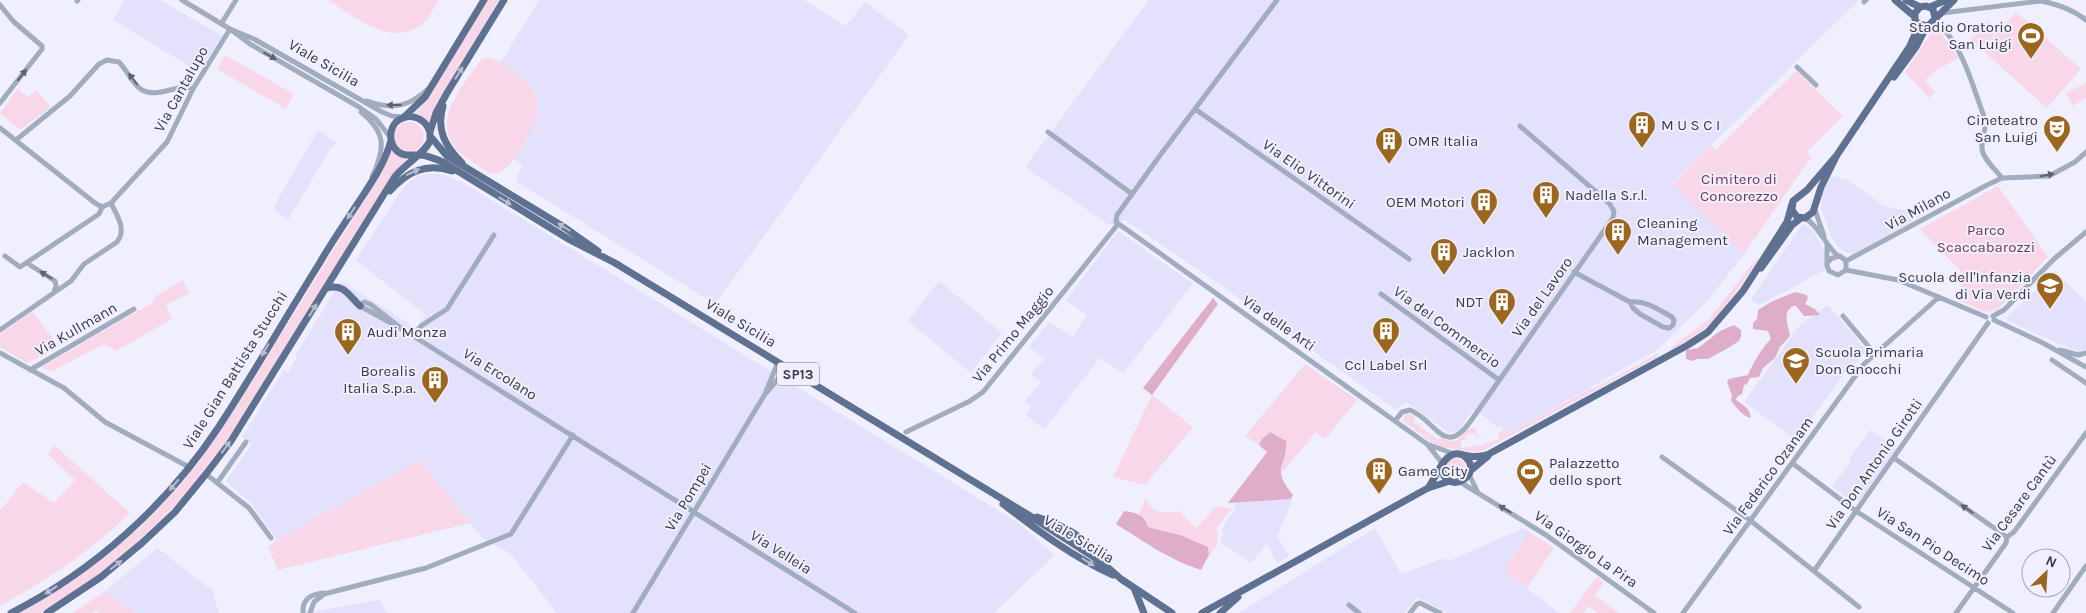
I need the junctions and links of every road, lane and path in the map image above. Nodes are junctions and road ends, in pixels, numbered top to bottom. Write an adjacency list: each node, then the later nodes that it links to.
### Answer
1 (182, 0): 16 (street, Viale Sicilia)
2 (236, 0): 16 (street)
3 (484, 0): 21 (main road, Viale Gian Battista Stucchi)
4 (504, 0): 25 (main road, one-way to 4)
5 (1277, 0): 28 (street, Via Primo Maggio)
6 (1895, 0): 13 (main road)
7 (1906, 0): 11 (main road)
8 (1946, 0): 12 (main road)
9 (1954, 0): 14 (main road)
10 (0, 5): 27 (street, one-way to 10)
11 (1920, 7): 12 (main road); 13 (main road)
12 (1930, 7): 14 (main road)
13 (1914, 16): 18 (main road)
14 (1937, 16): 15 (street); 18 (main road)
15 (2086, 20)
16 (221, 24): 19 (street, Viale Sicilia)
17 (1940, 24): 40 (street)
18 (1923, 26): 38 (main road)
19 (230, 29): 23 (street, Via Cantalupo); 24 (street, Viale Sicilia); 26 (street, Viale Sicilia, one-way to 26)
20 (1797, 67): 22 (street)
21 (433, 83): 24 (street, one-way to 24); 29 (main road, Viale Gian Battista Stucchi)
22 (1816, 85)
23 (193, 89): 35 (street, one-way to 35); 45 (street, Via Cantalupo)
24 (348, 93): 29 (street, Viale Sicilia)
25 (447, 93): 33 (main road); 39 (main road)
26 (343, 98): 34 (street, Viale Sicilia); 43 (street)
27 (0, 103)
28 (1195, 109): 42 (street, Via Primo Maggio); 57 (street, Via Elio Vittorini)
29 (403, 118): 33 (main road); 34 (main road, Viale Gian Battista Stucchi)
30 (1520, 126): 63 (street, Via del Lavoro)
31 (0, 128): 35 (street)
32 (1048, 132): 42 (street)
33 (430, 134): 37 (main road); 39 (main road, Viale Sicilia)
34 (391, 138): 37 (main road); 43 (main road, Viale Gian Battista Stucchi)
35 (16, 140): 49 (street)
36 (2086, 152): 40 (street, one-way to 36)
37 (416, 155): 41 (main road, Viale Sicilia); 47 (main road)
38 (1837, 155): 44 (main road); 48 (main road)
39 (472, 171): 61 (main road, Viale Sicilia, one-way to 39)
40 (2002, 178): 59 (street, Via Milano)
41 (481, 186): 47 (main road, one-way to 41); 61 (main road, Viale Sicilia, one-way to 61)
42 (1132, 194): 51 (street, Via Primo Maggio)
43 (362, 197): 101 (main road, Viale Gian Battista Stucchi, one-way to 101)
44 (1798, 197): 46 (main road); 48 (main road)
45 (111, 203): 49 (street, Via Cantalupo); 66 (street)
46 (1792, 204): 50 (main road); 64 (main road)
47 (378, 205): 65 (main road)
48 (1814, 206): 50 (main road); 54 (street)
49 (102, 207): 60 (street, Via Cantalupo)
50 (1803, 218): 54 (street); 64 (main road)
51 (1117, 223): 88 (street, Via delle Arti); 89 (street, Via Primo Maggio)
52 (2086, 232): 73 (street, Via Don Antonio Girotti)
53 (494, 235): 75 (street)
54 (1827, 243): 56 (street); 58 (street)
55 (5, 256): 60 (street)
56 (1838, 256): 58 (street); 59 (street)
57 (1410, 259)
58 (1828, 262): 62 (street)
59 (1846, 262): 62 (street)
60 (27, 263): 66 (street, one-way to 60)
61 (619, 265): 81 (main road, Viale Sicilia / SP13)
62 (1846, 270): 68 (street)
63 (1574, 272): 69 (street); 85 (street, Via del Lavoro)
64 (1747, 285): 93 (main road)
65 (327, 288): 70 (main road); 103 (main road, one-way to 65)
66 (54, 292): 74 (street)
67 (1381, 294): 85 (street, Via del Commercio)
68 (1939, 297): 73 (street); 79 (street, Via Federico Ozanam)
69 (1630, 302): 69 (street)
70 (360, 306): 75 (street, Via Ercolano)
71 (134, 309): 84 (street, Via Kullmann)
72 (1843, 316): 79 (street)
73 (1990, 319): 76 (street); 98 (street, Via Don Antonio Girotti)
74 (0, 330)
75 (414, 335): 91 (street, Via Ercolano)
76 (2050, 346): 78 (street); 82 (street)
77 (0, 353): 84 (street)
78 (2086, 353)
79 (1874, 354): 99 (street, Via Federico Ozanam)
80 (2052, 360): 86 (street)
81 (778, 362): 83 (main road, Viale Sicilia / SP13); 87 (street, Via Pompei)
82 (2085, 364)
83 (788, 368): 87 (street, Via Pompei); 107 (main road, Viale Sicilia / SP13)
84 (30, 370): 101 (street)
85 (1499, 380): 88 (street, Via del Lavoro)
86 (2086, 383)
87 (765, 394): 110 (street, Via Pompei)
88 (1395, 421): 94 (street, Via delle Arti)
89 (906, 432)
90 (2086, 432): 116 (street, Via Cesare Cantù)
91 (573, 435): 110 (street, Via Ercolano); 127 (street)
92 (246, 442): 106 (street)
93 (1510, 443): 96 (main road); 102 (main road)
94 (1427, 444): 95 (street, Via delle Arti); 100 (street, Via delle Arti)
95 (1454, 454): 96 (main road); 100 (main road)
96 (1463, 455): 102 (main road)
97 (1662, 457): 113 (street)
98 (1894, 458): 111 (street, Via Don Antonio Girotti); 116 (street, one-way to 98)
99 (1792, 463): 111 (street, Via San Pio Decimo); 113 (street, Via Federico Ozanam)
100 (1442, 464): 104 (main road); 108 (main road)
101 (190, 467): 130 (main road, Viale Gian Battista Stucchi, one-way to 130)
102 (1470, 473): 105 (main road); 109 (street)
103 (206, 474): 106 (street); 131 (main road, one-way to 103)
104 (1450, 481): 105 (main road); 108 (main road)
105 (1460, 482): 109 (street, Via Giorgio La Pira)
106 (217, 483): 117 (street)
107 (977, 484): 112 (main road, Viale Sicilia / SP13); 119 (main road, Viale Sicilia / SP13)
108 (1428, 488): 126 (main road)
109 (1477, 492): 143 (street, Via Giorgio La Pira, one-way to 109)
110 (694, 511): 134 (street, Via Pompei); 135 (street, Via Velleia)
111 (1856, 511): 122 (street, Via Don Antonio Girotti); 125 (street, Via San Pio Decimo)
112 (1027, 514): 114 (main road); 115 (main road, Viale Sicilia / SP13)
113 (1750, 521): 122 (street); 144 (street, Via Federico Ozanam)
114 (1073, 532): 115 (main road); 118 (main road); 120 (main road)
115 (1060, 535): 118 (main road, Viale Sicilia / SP13); 119 (main road)
116 (2007, 537): 125 (street, Via Cesare Cantù)
117 (271, 538)
118 (1076, 545): 119 (main road); 120 (main road, Viale Sicilia / SP13)
119 (1063, 546): 123 (main road, Viale Sicilia / SP13, one-way to 123)
120 (1103, 563): 123 (main road, Viale Sicilia / SP13)
121 (2086, 566): 147 (street)
122 (1814, 571): 129 (street)
123 (1121, 579): 124 (main road, Viale Sicilia / SP13)
124 (1134, 588): 136 (main road); 137 (main road, Viale Sicilia / SP13)
125 (1974, 588): 145 (street, Via Cesare Cantù); 146 (street, Via San Pio Decimo)
126 (1246, 590): 138 (main road); 139 (main road)
127 (329, 592): 132 (street); 133 (street)
128 (1349, 605): 140 (street)
129 (1859, 606)
130 (11, 613)
131 (47, 613)
132 (303, 613)
133 (310, 613)
134 (633, 613)
135 (855, 613)
136 (1144, 613)
137 (1172, 613)
138 (1202, 613)
139 (1220, 613)
140 (1359, 613)
141 (1410, 613): 142 (street)
142 (1440, 613)
143 (1654, 613)
144 (1683, 613)
145 (1956, 613)
146 (2013, 613)
147 (2053, 613)

